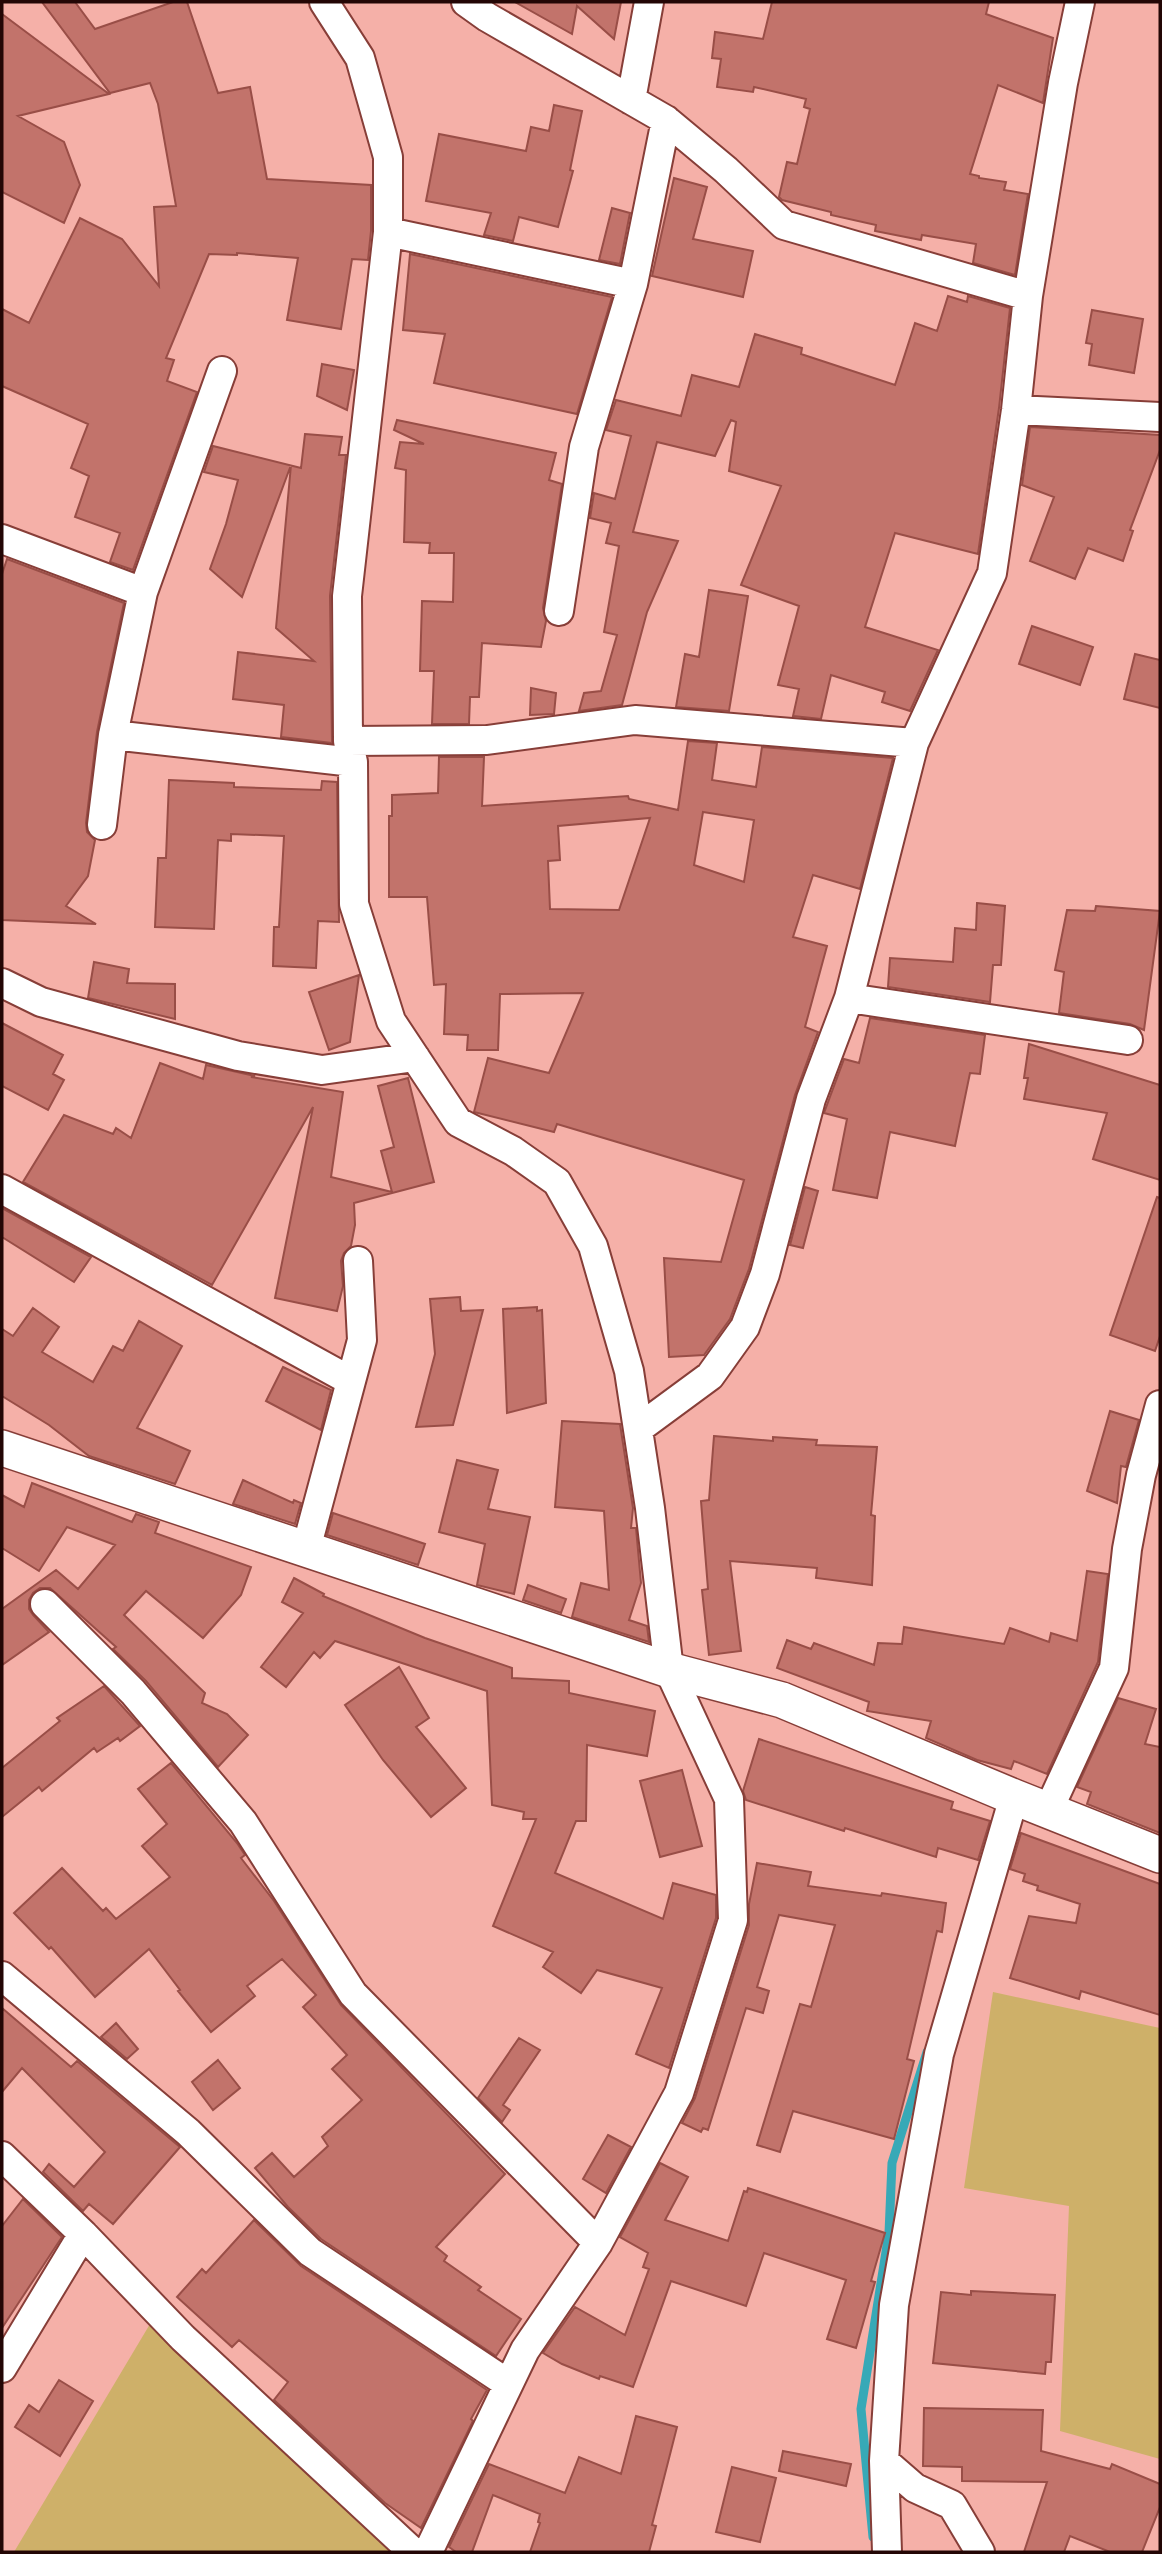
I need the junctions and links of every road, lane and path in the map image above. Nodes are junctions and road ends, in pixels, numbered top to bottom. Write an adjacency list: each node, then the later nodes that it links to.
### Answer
1 (324, 2): 7 (street)
2 (649, 2): 5 (street)
3 (1080, 2): 9 (street)
4 (481, 7): 5 (street)
5 (631, 100): 6 (street)
6 (666, 120): 8 (street); 9 (street)
7 (388, 232): 8 (street); 18 (street)
8 (633, 284): 15 (street)
9 (1028, 296): 11 (street)
10 (222, 371): 14 (street)
11 (1016, 410): 12 (street); 17 (street)
12 (1160, 416)
13 (2, 539): 14 (street)
14 (144, 592): 16 (street)
15 (559, 611)
16 (113, 734): 18 (street); 19 (street)
17 (915, 743): 18 (street); 21 (street)
18 (350, 752): 23 (street)
19 (102, 825)
20 (2, 983): 23 (street)
21 (849, 998): 22 (street); 28 (street)
22 (1128, 1040)
23 (415, 1057): 28 (street)
24 (2, 1189): 26 (street)
25 (358, 1261): 26 (street)
26 (351, 1381): 30 (street)
27 (1160, 1405): 34 (street)
28 (638, 1429): 32 (street)
29 (2, 1448): 30 (street)
30 (306, 1549): 32 (street)
31 (45, 1604): 39 (street)
32 (670, 1670): 33 (street); 39 (street)
33 (1014, 1797): 34 (street); 42 (street)
34 (1048, 1811): 35 (street)
35 (1160, 1855)
36 (2, 1976): 41 (street)
37 (2, 2156): 38 (street)
38 (83, 2234): 40 (street); 43 (street)
39 (598, 2243): 41 (street)
40 (2, 2368)
41 (508, 2384): 44 (street)
42 (884, 2461): 45 (street); 46 (street)
43 (413, 2552)
44 (428, 2552)
45 (887, 2552)
46 (980, 2552)

